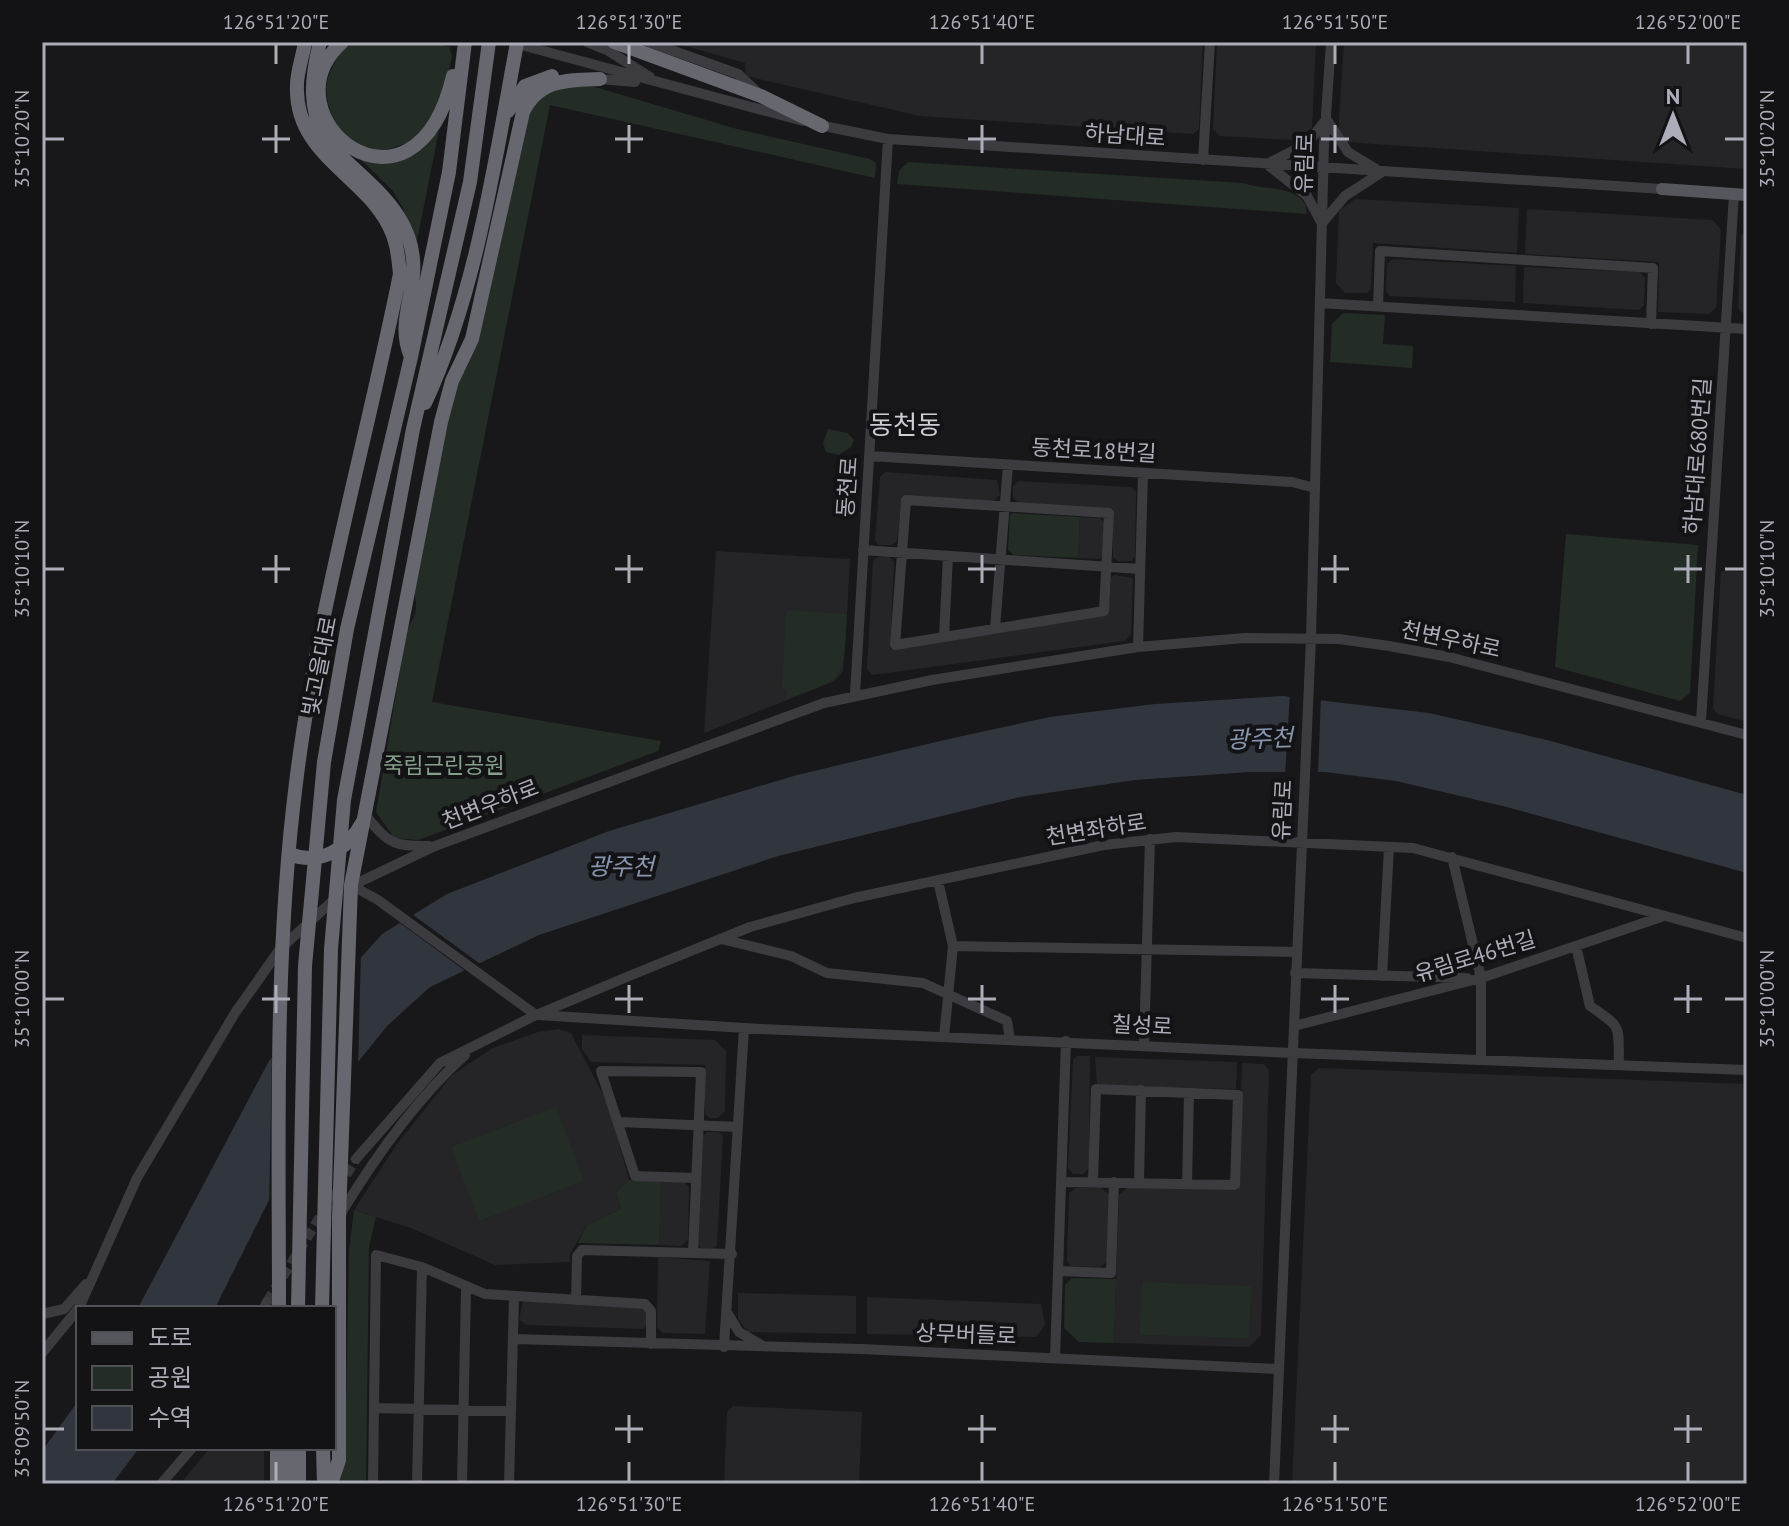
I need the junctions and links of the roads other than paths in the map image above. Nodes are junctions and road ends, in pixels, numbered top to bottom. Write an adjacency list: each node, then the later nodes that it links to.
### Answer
1 (305, 42): 58 (highway)
2 (320, 42): 33 (highway)
3 (328, 42): 13 (highway)
4 (342, 42): 13 (highway)
5 (489, 42): 34 (highway)
6 (515, 42): 15 (street, 하남대로); 18 (highway)
7 (587, 42): 15 (street)
8 (649, 42): 16 (street)
9 (1210, 42): 21 (street)
10 (1331, 42): 17 (street, 유림로)
11 (616, 43): 16 (highway)
12 (464, 48): 13 (highway); 33 (highway, 빛고을대로)
13 (322, 72)
14 (600, 79): 15 (street); 18 (highway); 53 (highway)
15 (661, 85): 19 (street, 하남대로)
16 (761, 96): 19 (highway)
17 (1326, 118): 22 (street); 23 (street, 유림로); 24 (street)
18 (503, 121): 34 (highway)
19 (822, 126): 20 (street, 하남대로)
20 (888, 139): 21 (street, 하남대로); 35 (street, 동천로)
21 (1203, 160): 22 (street, 하남대로)
22 (1266, 164): 23 (street, 하남대로); 27 (street)
23 (1323, 168): 24 (street, 하남대로); 27 (street, 유림로)
24 (1382, 172): 25 (street, 하남대로); 27 (street)
25 (1662, 189): 26 (main road, 하남대로)
26 (1740, 194): 31 (street, 하남대로680번길)
27 (1322, 224): 28 (street, 유림로)
28 (1320, 303): 29 (street); 38 (street, 유림로)
29 (1378, 305): 30 (street); 30 (street)
30 (1651, 324): 31 (street)
31 (1725, 327): 32 (street); 51 (street, 하남대로680번길)
32 (1747, 329)
33 (411, 357): 109 (highway, 빛고을대로)
34 (413, 429): 110 (highway)
35 (870, 456): 36 (street, 동천로18번길); 40 (street, 동천로)
36 (1008, 465): 37 (street, 동천로18번길); 39 (street)
37 (1143, 474): 38 (street, 동천로18번길); 45 (street)
38 (1315, 488): 48 (street, 유림로)
39 (1005, 508): 41 (street); 43 (street); 44 (street)
40 (863, 550): 41 (street); 50 (street, 동천로)
41 (900, 552): 42 (street); 47 (street)
42 (948, 556): 43 (street); 47 (street)
43 (1000, 559): 44 (street); 46 (street)
44 (1107, 567): 45 (street); 46 (street)
45 (1140, 569): 49 (street)
46 (995, 628): 47 (street)
47 (944, 637)
48 (1311, 638): 49 (street, 천변우하로); 51 (street, 천변우하로); 54 (street, 유림로)
49 (1138, 647): 50 (street, 천변우하로)
50 (855, 694): 56 (street, 천변우하로)
51 (1701, 721): 52 (street, 천변우하로)
52 (1747, 735)
53 (366, 816): 56 (street); 58 (highway); 61 (highway)
54 (1300, 836): 55 (street, 천변좌하로); 57 (street, 천변좌하로); 69 (street, 유림로)
55 (1150, 839): 60 (street, 천변좌하로); 68 (street)
56 (435, 846): 61 (street, 천변우하로)
57 (1389, 847): 59 (street, 천변좌하로); 71 (street)
58 (290, 854): 67 (highway)
59 (1452, 857): 62 (street, 천변좌하로); 72 (street)
60 (938, 881): 64 (street, 천변좌하로); 65 (street)
61 (351, 885): 67 (street, 천변우하로); 74 (street); 98 (highway)
62 (1665, 915): 63 (street, 천변좌하로); 66 (street, 유림로46번길)
63 (1747, 938)
64 (719, 939): 73 (street); 74 (street, 천변좌하로)
65 (953, 946): 68 (street); 73 (street)
66 (1576, 946): 72 (street, 유림로46번길); 84 (street)
67 (280, 949): 103 (street, 천변우하로); 108 (highway)
68 (1146, 950): 69 (street); 80 (street)
69 (1296, 952): 70 (street, 유림로)
70 (1295, 973): 71 (street); 75 (street, 유림로)
71 (1382, 976): 72 (street)
72 (1481, 978): 75 (street, 유림로46번길); 83 (street)
73 (949, 992): 77 (street); 78 (street)
74 (536, 1015): 76 (street, 칠성로); 81 (street, 천변좌하로)
75 (1294, 1026): 82 (street, 유림로)
76 (744, 1028): 77 (street, 칠성로); 90 (street)
77 (944, 1037): 78 (street, 칠성로)
78 (1010, 1039): 79 (street, 칠성로)
79 (1066, 1041): 80 (street, 칠성로); 93 (street)
80 (1144, 1045): 82 (street, 칠성로)
81 (473, 1048): 91 (street, 천변좌하로); 98 (street, 천변좌하로)
82 (1293, 1053): 83 (street, 칠성로); 120 (street, 유림로)
83 (1481, 1060): 84 (street, 칠성로)
84 (1619, 1065): 85 (street, 칠성로)
85 (1747, 1070)
86 (1141, 1090): 87 (street); 94 (street); 96 (street)
87 (1189, 1093): 97 (street); 97 (street)
88 (620, 1122): 89 (street); 89 (street); 92 (street)
89 (698, 1124): 90 (street); 92 (street)
90 (738, 1127): 100 (street)
91 (356, 1159)
92 (695, 1178): 99 (street)
93 (1061, 1182): 94 (street); 102 (street)
94 (1093, 1182): 95 (street)
95 (1114, 1182): 96 (street); 102 (street)
96 (1139, 1182): 97 (street)
97 (1187, 1184)
98 (339, 1217): 135 (highway)
99 (693, 1253): 100 (street); 106 (street)
100 (732, 1254): 113 (street)
101 (422, 1267): 104 (street); 121 (street); 122 (street)
102 (1058, 1271): 119 (street)
103 (94, 1272): 107 (street, 천변우하로); 112 (street)
104 (466, 1289): 105 (street); 123 (street)
105 (514, 1298): 106 (street); 114 (street)
106 (576, 1300): 115 (street)
107 (79, 1306)
108 (270, 1306)
109 (298, 1306)
110 (322, 1306)
111 (76, 1310): 118 (street, 천변우하로)
112 (42, 1314)
113 (728, 1314): 116 (street); 117 (street)
114 (514, 1339): 115 (street, 상무버들로); 124 (street)
115 (651, 1344): 116 (street, 상무버들로)
116 (724, 1347): 117 (street, 상무버들로)
117 (765, 1347): 119 (street, 상무버들로)
118 (42, 1353)
119 (1055, 1358): 120 (street, 상무버들로)
120 (1279, 1369): 140 (street, 유림로)
121 (374, 1408): 122 (street); 136 (street)
122 (419, 1409): 123 (street); 137 (street)
123 (464, 1409): 124 (street); 138 (street)
124 (511, 1411): 139 (street)
125 (192, 1450): 130 (street)
126 (277, 1450): 131 (highway)
127 (290, 1450): 132 (highway)
128 (299, 1450): 133 (highway)
129 (323, 1450): 134 (highway)
130 (161, 1484)
131 (277, 1484)
132 (287, 1484)
133 (299, 1484)
134 (324, 1484)
135 (331, 1484)
136 (373, 1484)
137 (417, 1484)
138 (462, 1484)
139 (509, 1484)
140 (1274, 1484)

